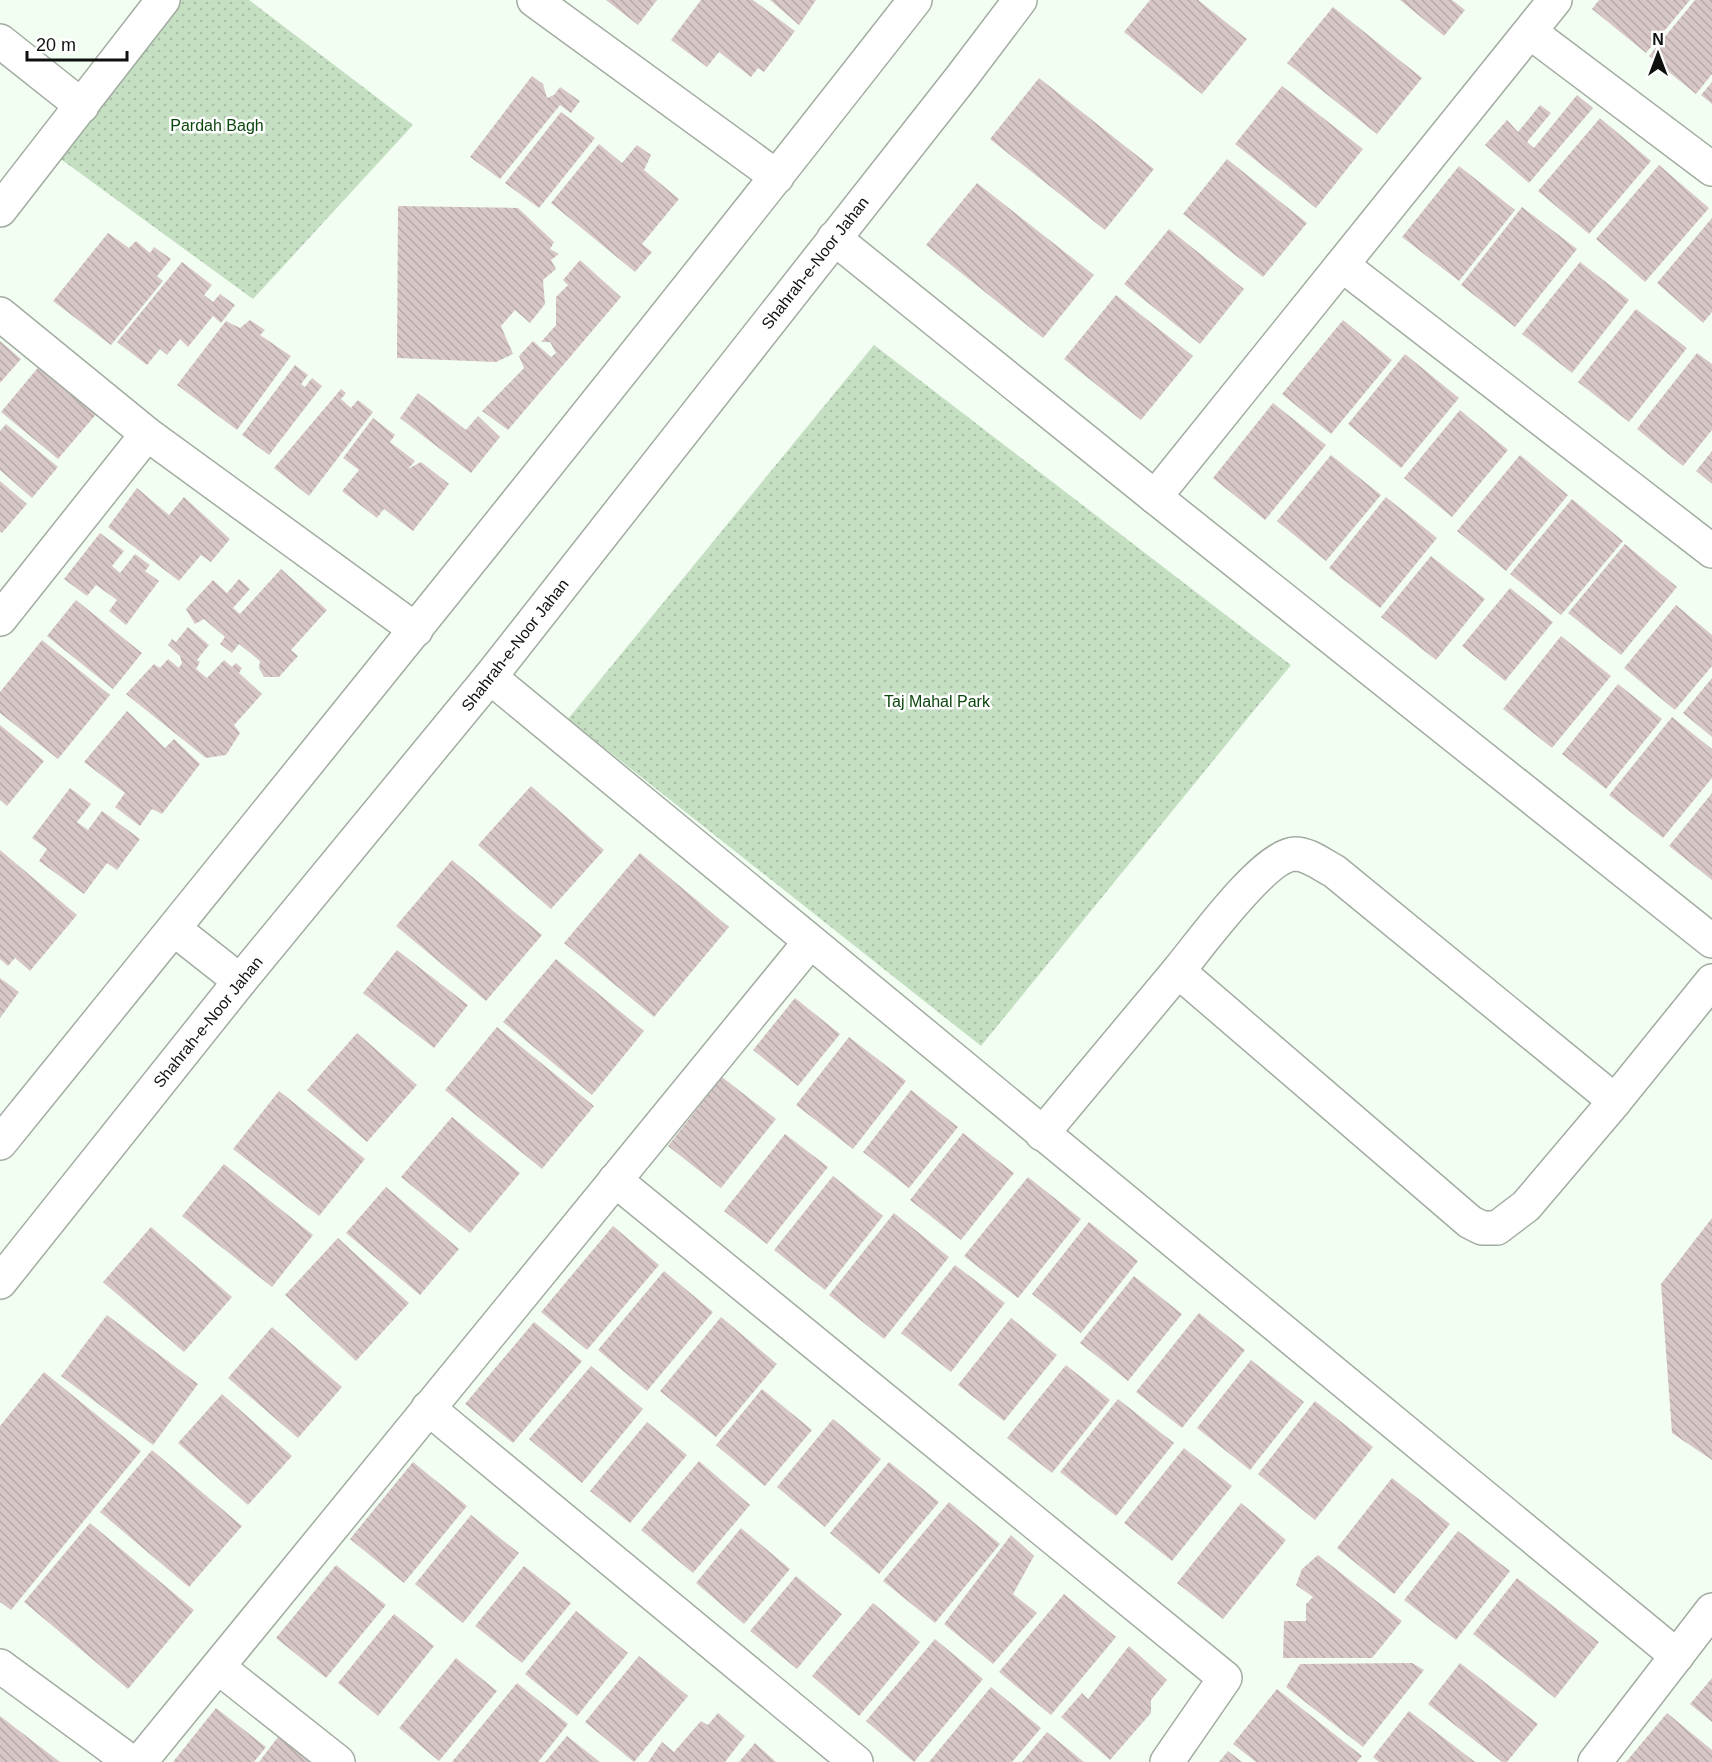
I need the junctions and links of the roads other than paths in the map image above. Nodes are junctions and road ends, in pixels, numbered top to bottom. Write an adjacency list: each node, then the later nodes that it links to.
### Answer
1 (534, 0): 10 (street)
2 (915, 0): 10 (street)
3 (1020, 0): 12 (street, Shahrah-e-Noor Jahan)
4 (1555, 0): 6 (street)
5 (160, 1): 8 (street)
6 (1530, 32): 9 (street); 13 (street)
7 (0, 41): 8 (street)
8 (82, 106): 11 (street)
9 (1712, 169)
10 (777, 177): 19 (street)
11 (0, 210)
12 (834, 238): 16 (street); 20 (street, Shahrah-e-Noor Jahan)
13 (1342, 265): 16 (street); 17 (street)
14 (0, 314): 15 (street)
15 (147, 434): 18 (street); 19 (street)
16 (1155, 497): 22 (street)
17 (1712, 551)
18 (0, 619)
19 (416, 630): 21 (street)
20 (490, 677): 23 (street); 25 (street, Shahrah-e-Noor Jahan)
21 (174, 929): 25 (street); 29 (street)
22 (1712, 941)
23 (810, 942): 28 (street); 30 (street)
24 (1178, 971): 27 (street); 27 (street); 28 (street)
25 (240, 981): 31 (street, Shahrah-e-Noor Jahan)
26 (1712, 981): 27 (street)
27 (1615, 1101)
28 (1042, 1134): 34 (street)
29 (0, 1143)
30 (615, 1180): 32 (street); 41 (street)
31 (0, 1282)
32 (428, 1408): 36 (street); 40 (street)
33 (1712, 1610): 34 (street)
34 (1677, 1656): 42 (street)
35 (0, 1666): 37 (street)
36 (218, 1667): 38 (street); 39 (street)
37 (132, 1762)
38 (140, 1762)
39 (338, 1762)
40 (856, 1762)
41 (1167, 1762)
42 (1595, 1762)

